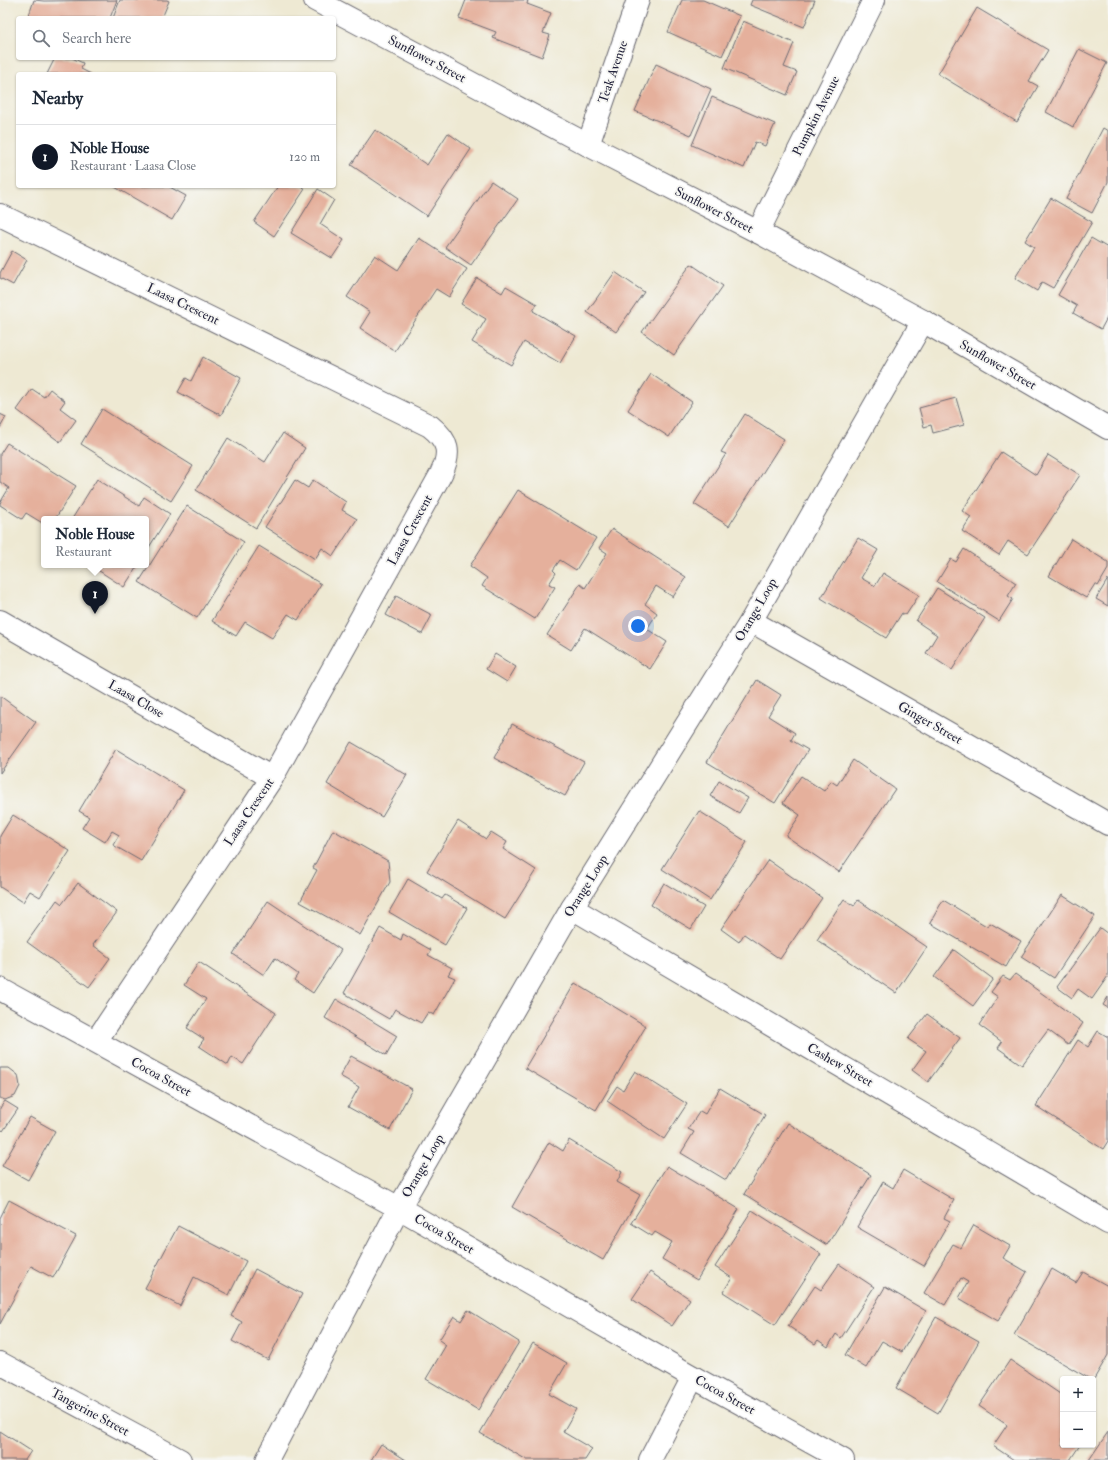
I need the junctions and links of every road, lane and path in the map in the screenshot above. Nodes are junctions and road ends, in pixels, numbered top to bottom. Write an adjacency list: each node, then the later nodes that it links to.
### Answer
1 (315, 0): 4 (street, Sunflower Street)
2 (638, 0): 4 (street, Teak Avenue)
3 (874, 0): 6 (street, Pumpkin Avenue)
4 (588, 145): 6 (street, Sunflower Street)
5 (0, 215): 11 (street, Laasa Crescent)
6 (758, 232): 7 (street, Sunflower Street)
7 (922, 321): 8 (street, Sunflower Street); 10 (street, Orange Loop)
8 (1108, 428)
9 (0, 621): 11 (street, Laasa Close)
10 (751, 621): 12 (street, Ginger Street); 13 (street, Orange Loop)
11 (272, 778): 15 (street, Laasa Crescent)
12 (1108, 824)
13 (572, 908): 16 (street, Orange Loop); 17 (street, Cashew Street)
14 (0, 990): 15 (street, Cocoa Street)
15 (96, 1041): 16 (street, Cocoa Street)
16 (399, 1208): 19 (street, Cocoa Street); 21 (street, Orange Loop)
17 (1108, 1223)
18 (0, 1363): 20 (street, Tangerine Street)
19 (693, 1377): 22 (street); 23 (street, Cocoa Street)
20 (180, 1460)
21 (267, 1460)
22 (650, 1460)
23 (843, 1460)

